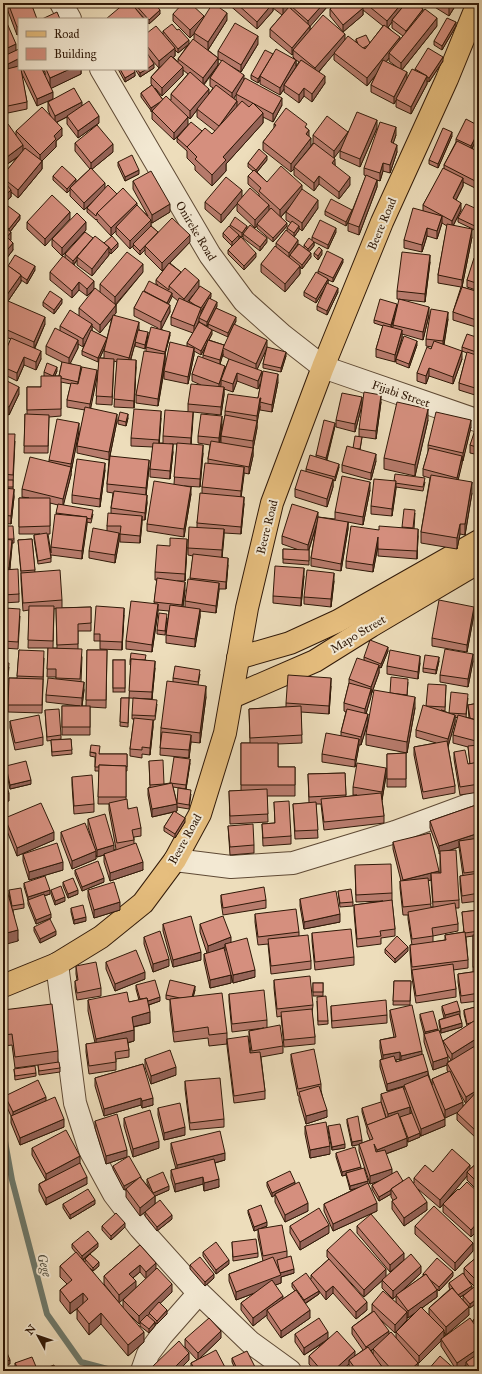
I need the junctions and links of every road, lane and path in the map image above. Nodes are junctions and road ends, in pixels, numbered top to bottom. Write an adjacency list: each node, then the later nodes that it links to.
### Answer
1 (61, 3): 3 (street)
2 (478, 3): 5 (main road, Beere Road)
3 (69, 18)
4 (102, 70): 5 (street, Onireke Road)
5 (322, 367): 6 (street, Fijabi Street); 9 (main road, Beere Road)
6 (479, 421)
7 (479, 541): 9 (main road, Mapo Street)
8 (479, 562): 10 (main road, Mapo Street)
9 (238, 658): 10 (main road, Beere Road)
10 (232, 697): 12 (main road, Beere Road)
11 (479, 801): 12 (street)
12 (175, 860): 13 (main road, Beere Road)
13 (57, 964): 14 (main road, Beere Road); 15 (street)
14 (3, 986)
15 (200, 1293): 16 (street); 17 (street)
16 (142, 1371)
17 (290, 1371)

